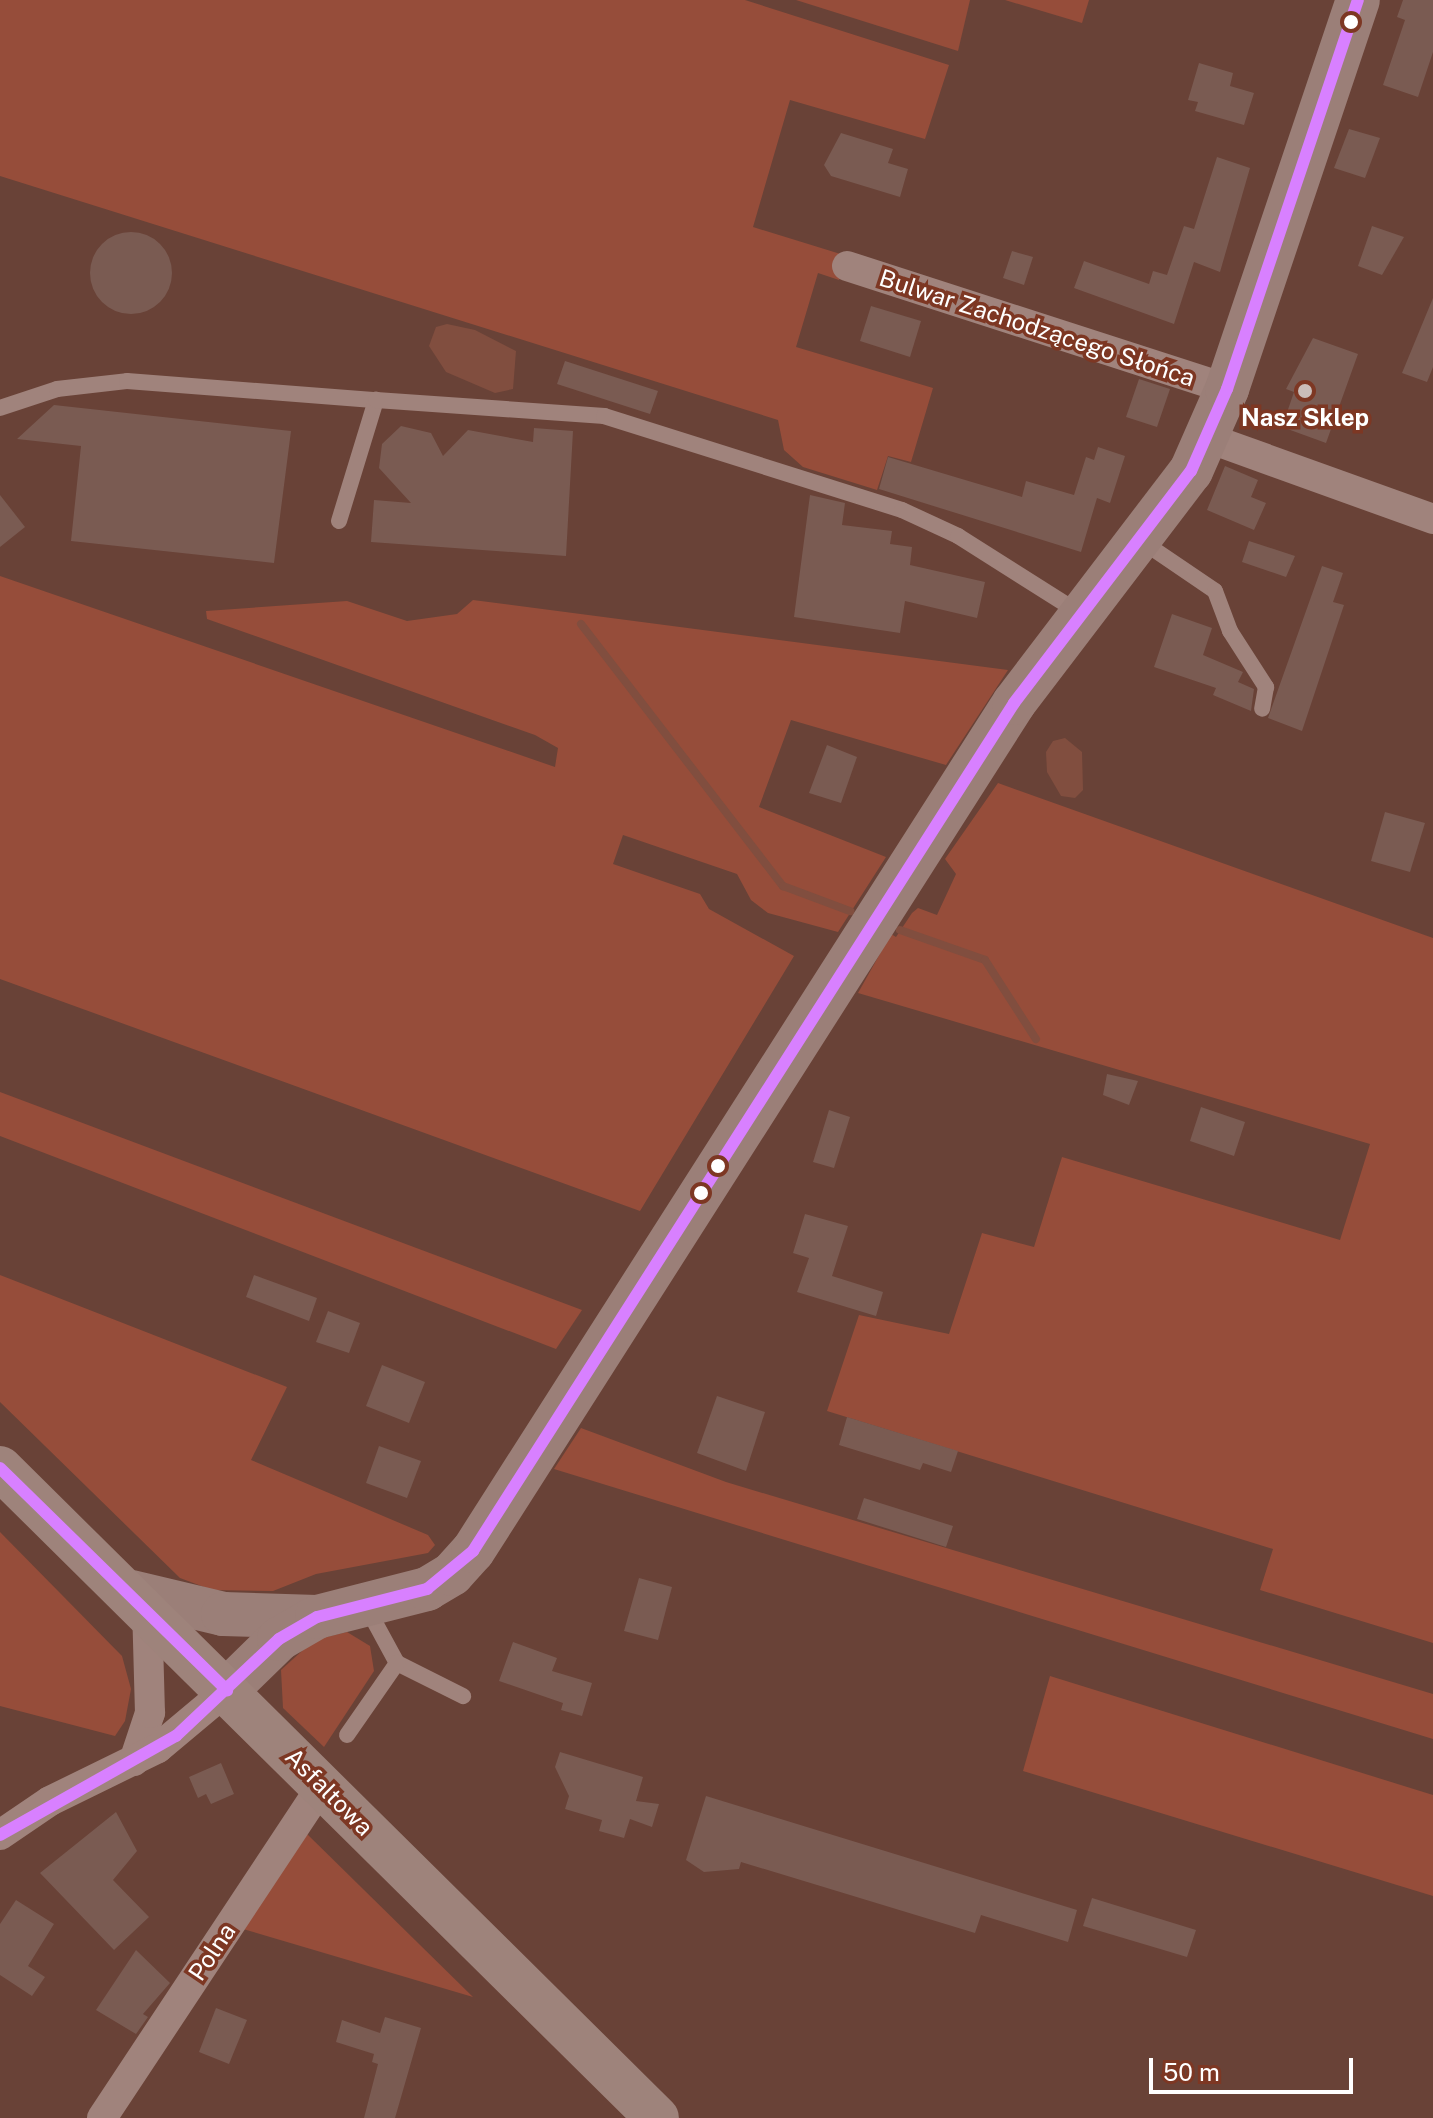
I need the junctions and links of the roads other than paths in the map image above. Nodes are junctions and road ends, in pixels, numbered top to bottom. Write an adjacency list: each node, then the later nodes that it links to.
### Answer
1 (1358, 0): 3 (street)
2 (847, 266): 3 (street, Bulwar Zachodzącego Słońca)
3 (1227, 389): 6 (street)
4 (376, 400): 5 (lane); 8 (lane); 10 (lane)
5 (0, 408)
6 (1208, 438): 7 (street); 9 (street)
7 (1433, 519)
8 (339, 521)
9 (1143, 542): 10 (street); 11 (lane)
10 (1081, 613): 14 (street)
11 (1262, 709)
12 (0, 1468): 13 (main road, Asfaltowa)
13 (139, 1600): 15 (street); 17 (main road, Asfaltowa); 20 (street)
14 (366, 1606): 15 (street); 16 (lane)
15 (317, 1617): 17 (street)
16 (397, 1663): 18 (lane); 19 (lane)
17 (227, 1690): 20 (street); 21 (main road, Asfaltowa)
18 (463, 1696)
19 (347, 1735)
20 (134, 1761): 22 (street)
21 (322, 1786): 23 (street, Polna); 24 (main road, Asfaltowa)
22 (0, 1835)
23 (102, 2118)
24 (657, 2118)

